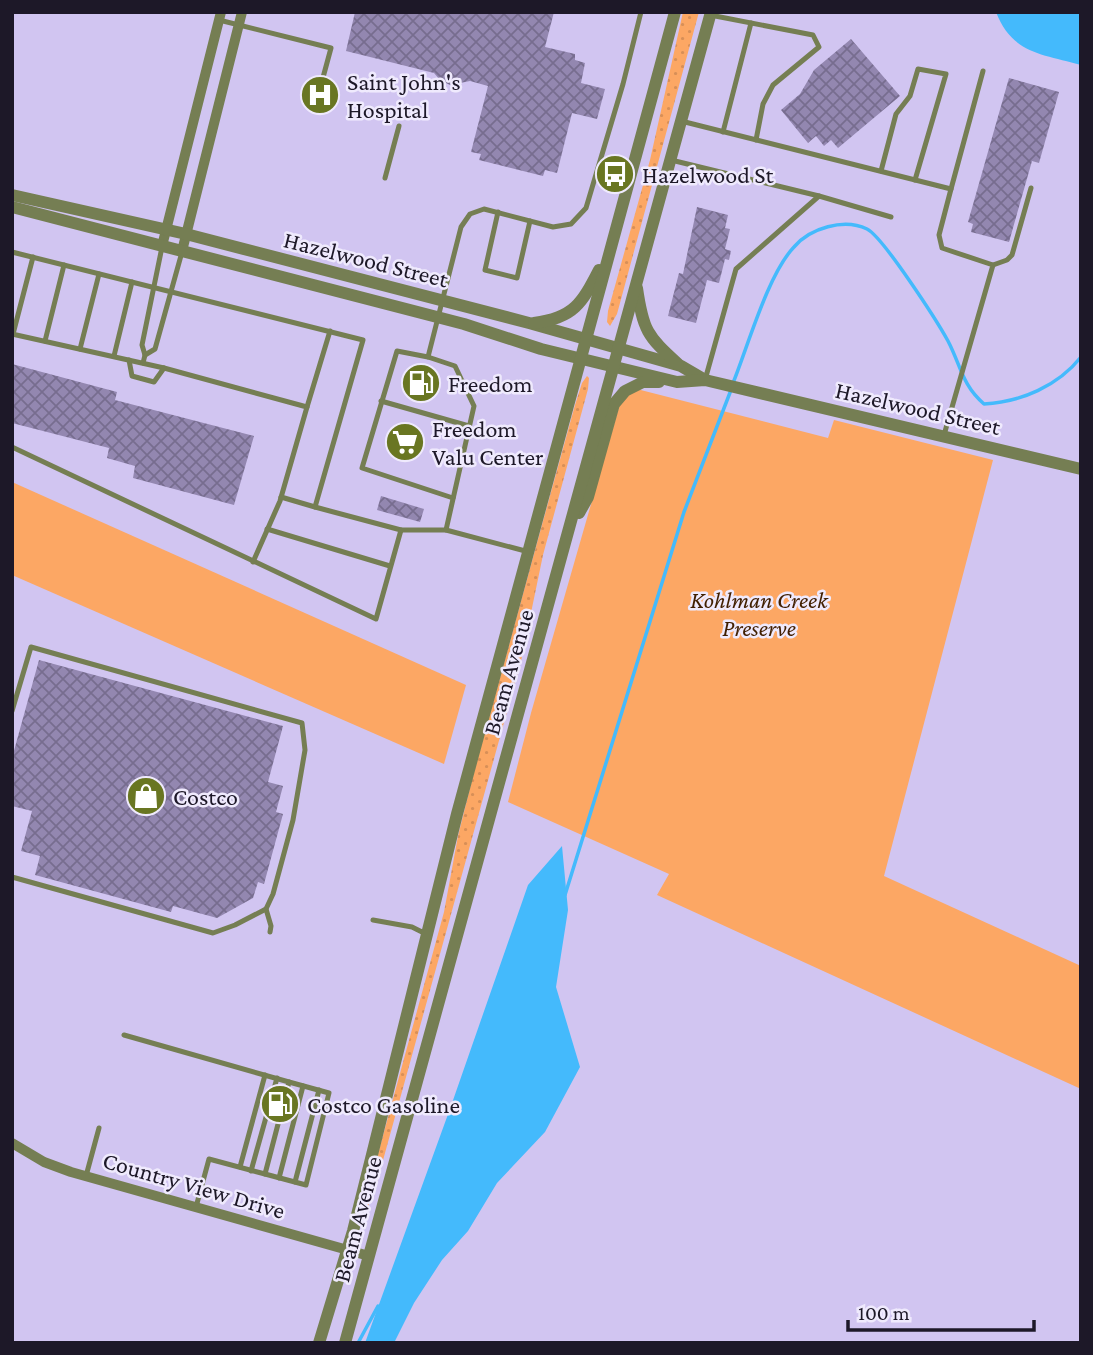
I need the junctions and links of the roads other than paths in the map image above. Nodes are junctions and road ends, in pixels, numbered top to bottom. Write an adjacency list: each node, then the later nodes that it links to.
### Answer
1 (242, 12): 7 (street)
2 (641, 12): 25 (lane)
3 (675, 12): 30 (street, Beam Avenue)
4 (710, 13): 6 (lane); 10 (street, Beam Avenue)
5 (220, 16): 7 (lane); 26 (street)
6 (751, 23): 12 (lane); 13 (lane)
7 (239, 25): 9 (lane); 27 (street)
8 (983, 71): 19 (lane)
9 (318, 96)
10 (681, 121): 12 (lane); 14 (street, Beam Avenue)
11 (399, 126): 16 (lane)
12 (723, 132): 13 (lane)
13 (756, 140): 15 (lane)
14 (670, 160): 21 (lane); 37 (street, Beam Avenue)
15 (881, 171): 17 (lane); 17 (lane)
16 (385, 178)
17 (915, 180): 19 (lane)
18 (1031, 188): 34 (lane)
19 (951, 189): 34 (lane)
20 (12, 195): 26 (street, Hazelwood Street)
21 (819, 196): 24 (lane); 58 (lane)
22 (12, 207): 28 (street, Hazelwood Street)
23 (498, 212): 25 (lane); 25 (lane); 40 (lane)
24 (891, 217)
25 (530, 221)
26 (166, 230): 27 (street, Hazelwood Street); 28 (street)
27 (186, 234): 29 (street); 40 (street, Hazelwood Street)
28 (162, 246): 29 (street, Hazelwood Street); 38 (lane)
29 (183, 251): 39 (lane); 41 (street, Hazelwood Street)
30 (609, 251): 42 (street); 45 (street, Beam Avenue)
31 (12, 252): 32 (lane)
32 (33, 257): 33 (lane); 44 (lane)
33 (64, 265): 35 (lane); 46 (lane)
34 (993, 265): 63 (lane)
35 (99, 274): 36 (lane); 47 (lane)
36 (132, 282): 38 (lane); 50 (lane)
37 (636, 282): 48 (street, Beam Avenue); 55 (street)
38 (153, 288): 39 (lane); 49 (lane)
39 (170, 292): 43 (lane); 49 (lane)
40 (442, 300): 41 (lane); 42 (street, Hazelwood Street)
41 (437, 318): 51 (lane); 52 (street, Hazelwood Street)
42 (529, 323): 45 (street, Hazelwood Street)
43 (330, 331): 61 (lane); 68 (lane)
44 (13, 334): 46 (lane)
45 (586, 340): 48 (street, Hazelwood Street); 52 (street, Beam Avenue)
46 (45, 341): 47 (lane)
47 (80, 349): 50 (lane)
48 (618, 350): 55 (street, Hazelwood Street); 56 (street, Beam Avenue)
49 (145, 355): 54 (lane)
50 (114, 356): 53 (lane)
51 (428, 357): 60 (lane); 62 (lane)
52 (581, 358): 56 (street, Hazelwood Street); 73 (street, Beam Avenue)
53 (129, 360): 54 (lane); 57 (lane)
54 (143, 363): 57 (lane)
55 (681, 366): 58 (street, Hazelwood Street)
56 (614, 367): 59 (street, Hazelwood Street); 72 (street, Beam Avenue)
57 (164, 368): 61 (lane)
58 (705, 380): 59 (street, Hazelwood Street); 63 (street, Hazelwood Street)
59 (677, 382): 72 (street)
60 (381, 401): 62 (lane); 67 (lane)
61 (307, 407): 66 (lane)
62 (469, 426): 67 (lane)
63 (944, 435): 65 (street, Hazelwood Street)
64 (12, 447): 74 (lane)
65 (1081, 469)
66 (281, 497): 68 (lane); 69 (lane)
67 (453, 498): 71 (lane)
68 (315, 507): 70 (lane)
69 (267, 529): 74 (lane); 75 (lane)
70 (401, 530): 71 (lane); 75 (lane)
71 (446, 530): 73 (lane)
72 (568, 532): 98 (street, Beam Avenue)
73 (529, 552): 81 (street, Beam Avenue)
74 (253, 562): 75 (lane)
75 (390, 566)
76 (12, 711): 78 (lane)
77 (12, 877): 78 (lane)
78 (266, 909): 80 (lane)
79 (373, 920): 81 (lane)
80 (270, 932)
81 (429, 935): 97 (street, Beam Avenue)
82 (124, 1035): 83 (lane)
83 (265, 1075): 84 (lane); 90 (lane)
84 (277, 1078): 85 (lane); 91 (lane)
85 (289, 1082): 86 (lane); 92 (lane)
86 (303, 1086): 87 (lane); 94 (lane)
87 (319, 1090): 95 (lane); 95 (lane)
88 (99, 1128): 93 (lane)
89 (12, 1143): 93 (street, Country View Drive)
90 (240, 1167): 91 (lane); 96 (lane)
91 (251, 1171): 92 (lane)
92 (265, 1174): 94 (lane)
93 (86, 1177): 96 (street, Country View Drive)
94 (279, 1178): 95 (lane)
95 (295, 1182)
96 (196, 1207): 97 (street, Country View Drive)
97 (347, 1250): 98 (street, Country View Drive); 99 (street, Beam Avenue)
98 (369, 1256): 100 (street, Beam Avenue)
99 (319, 1343)
100 (345, 1343)

